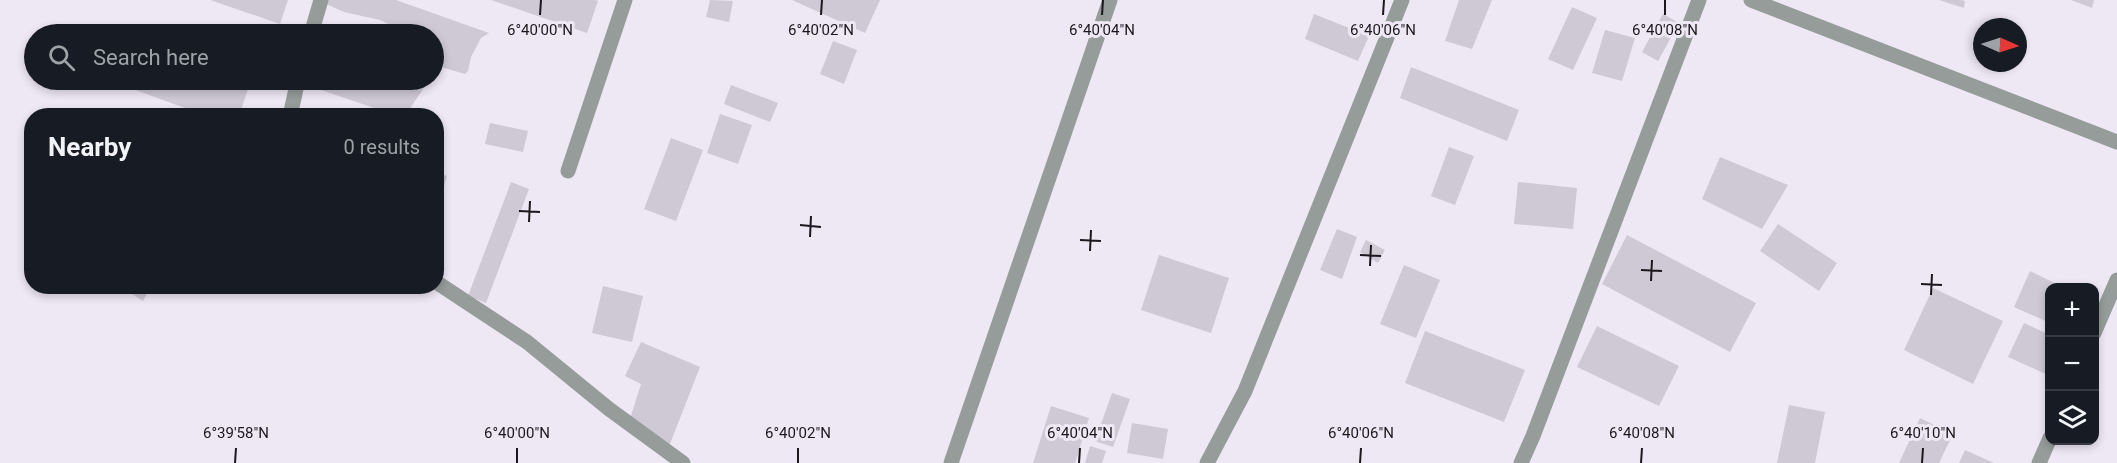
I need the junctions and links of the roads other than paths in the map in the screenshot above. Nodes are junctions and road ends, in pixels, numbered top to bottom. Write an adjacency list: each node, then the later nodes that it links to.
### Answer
1 (321, 0): 7 (street)
2 (626, 0): 11 (street)
3 (1110, 0): 17 (street)
4 (1402, 0): 18 (street)
5 (1699, 0): 19 (street)
6 (1751, 0): 10 (street)
7 (314, 24)
8 (296, 90): 9 (street)
9 (292, 108)
10 (2117, 142)
11 (568, 171)
12 (2117, 280): 14 (street)
13 (444, 287): 16 (street)
14 (2099, 321)
15 (2046, 445): 20 (street)
16 (683, 463)
17 (951, 463)
18 (1207, 463)
19 (1521, 463)
20 (2039, 463)

